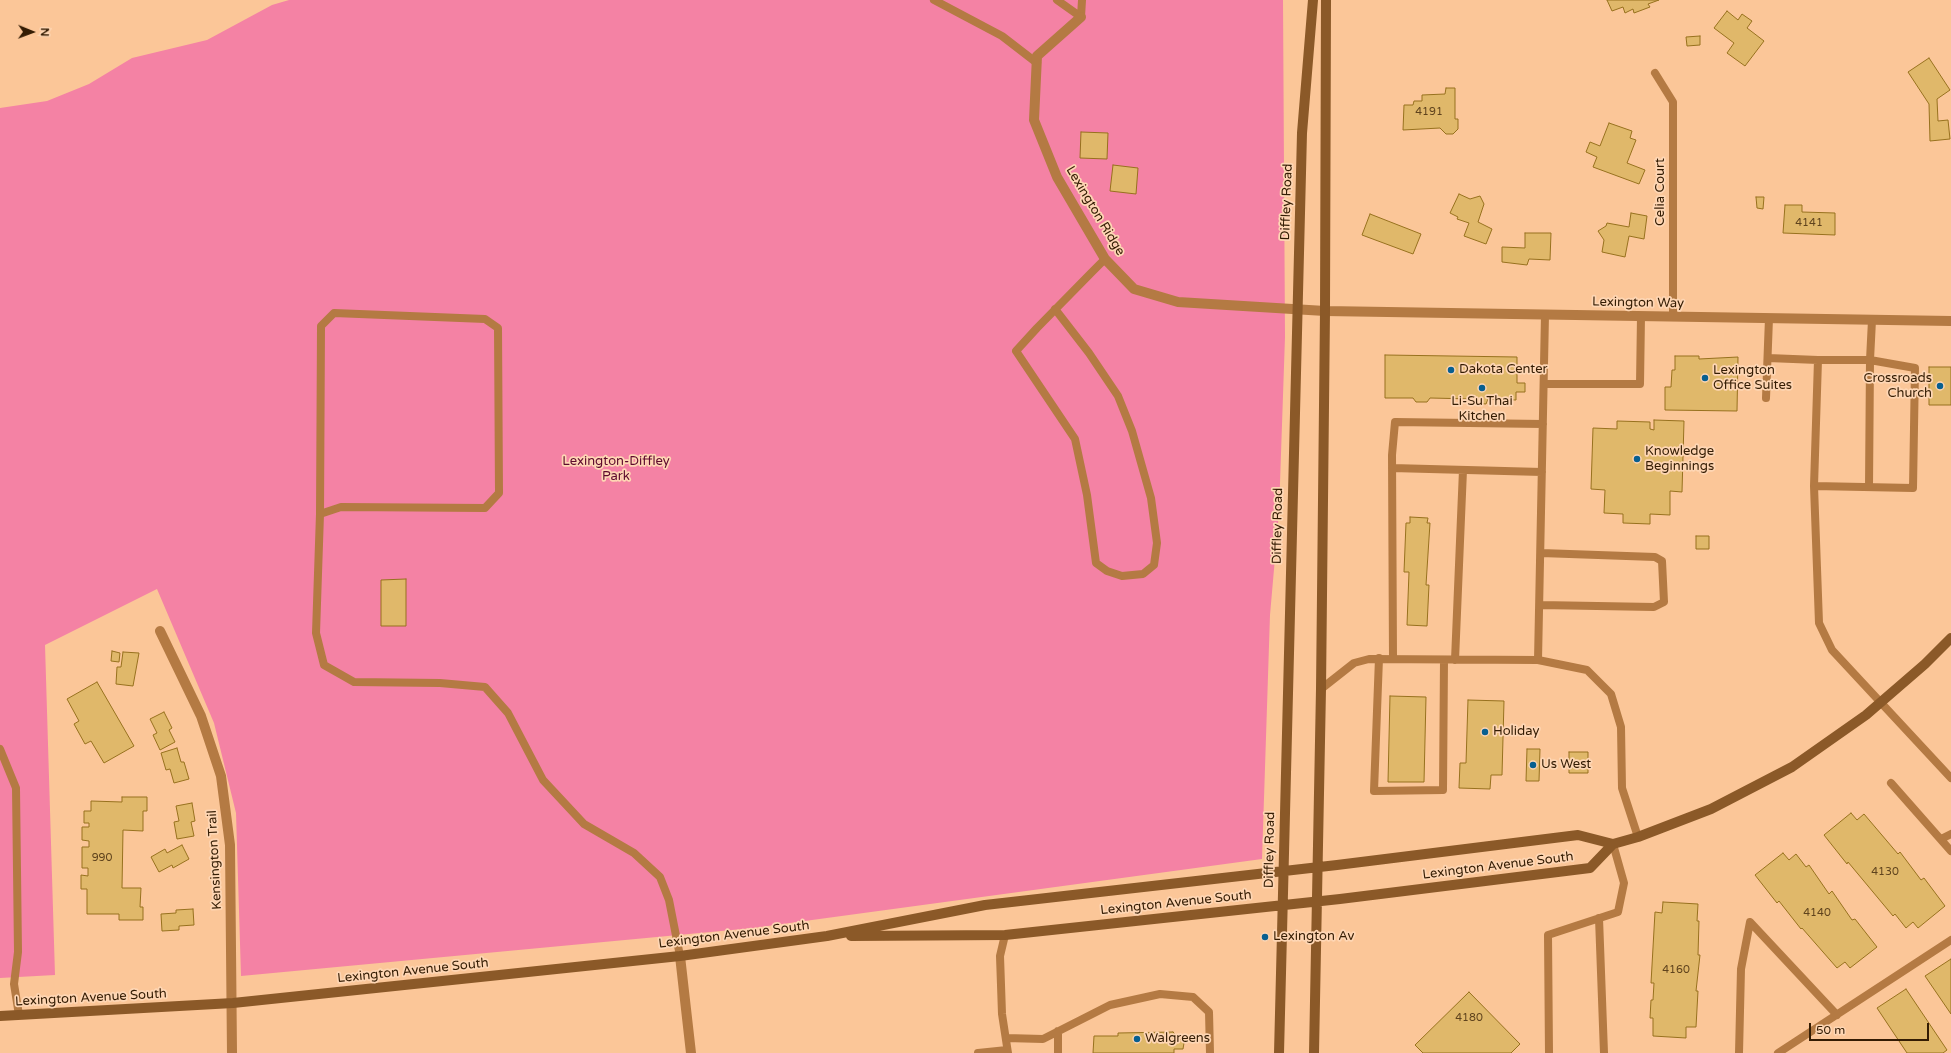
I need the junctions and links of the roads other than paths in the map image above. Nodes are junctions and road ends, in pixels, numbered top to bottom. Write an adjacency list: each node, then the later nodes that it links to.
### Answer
1 (934, 0): 7 (lane)
2 (1057, 0): 6 (lane)
3 (1082, 0): 6 (lane)
4 (1313, 0): 11 (street, Diffley Road)
5 (1326, 0): 12 (street)
6 (1081, 17): 7 (street, Lexington Ridge)
7 (1037, 63): 9 (street, Lexington Ridge)
8 (1655, 73): 15 (lane, Celia Court)
9 (1105, 259): 10 (lane); 11 (street, Lexington Ridge)
10 (1055, 309): 10 (lane)
11 (1297, 309): 12 (street, Lexington Ridge); 51 (street, Diffley Road)
12 (1325, 311): 13 (street, Lexington Way); 40 (street)
13 (1545, 314): 14 (street, Lexington Way); 22 (lane)
14 (1641, 316): 15 (street, Lexington Way); 22 (lane)
15 (1673, 316): 16 (street, Lexington Way)
16 (1769, 318): 17 (street, Lexington Way); 19 (lane)
17 (1872, 320): 18 (street, Lexington Way); 21 (lane)
18 (1951, 321)
19 (1768, 358): 20 (lane); 23 (lane)
20 (1818, 360): 21 (lane); 28 (lane)
21 (1870, 360): 29 (lane); 29 (lane)
22 (1544, 384): 24 (lane)
23 (1766, 398)
24 (1543, 424): 25 (lane); 27 (lane)
25 (1392, 468): 26 (lane); 36 (lane)
26 (1463, 470): 27 (lane); 38 (lane)
27 (1542, 472): 31 (lane)
28 (1814, 486): 29 (lane); 41 (lane)
29 (1869, 487)
30 (320, 514): 30 (lane); 58 (lane)
31 (1540, 553): 32 (lane); 32 (lane)
32 (1540, 605): 39 (lane)
33 (160, 631): 59 (street, Kensington Trail)
34 (1951, 638): 41 (street, Lexington Avenue South)
35 (1379, 658): 36 (lane); 37 (lane); 40 (lane)
36 (1393, 659): 37 (lane)
37 (1444, 660): 38 (lane)
38 (1455, 660): 39 (lane)
39 (1538, 660): 46 (lane)
40 (1321, 689): 50 (street)
41 (1882, 702): 43 (lane); 46 (street, Lexington Avenue South)
42 (0, 749): 60 (lane)
43 (1951, 778)
44 (1891, 783): 47 (lane)
45 (1951, 834): 47 (lane)
46 (1638, 837): 48 (street, Lexington Avenue South)
47 (1941, 839): 49 (lane)
48 (1612, 844): 50 (street, Lexington Avenue South); 52 (street, Lexington Avenue South); 54 (lane)
49 (1951, 851)
50 (1317, 867): 51 (street, Lexington Avenue South); 52 (street)
51 (1283, 870): 53 (street, Diffley Road); 55 (street, Lexington Avenue South)
52 (1317, 902): 53 (street, Lexington Avenue South); 72 (street)
53 (1282, 905): 56 (street, Lexington Avenue South); 71 (street, Diffley Road)
54 (1600, 918): 73 (lane); 74 (lane)
55 (827, 936): 56 (street, Lexington Avenue South); 58 (street, Lexington Avenue South)
56 (1005, 936): 64 (lane)
57 (1951, 940): 61 (lane)
58 (680, 956): 59 (street, Lexington Avenue South); 67 (street)
59 (233, 1003): 60 (street, Lexington Avenue South); 66 (street, Kensington Trail)
60 (19, 1015): 62 (street, Lexington Avenue South)
61 (1837, 1015): 75 (lane); 76 (lane)
62 (0, 1016)
63 (1058, 1031): 64 (lane); 69 (lane); 70 (lane)
64 (1006, 1038): 65 (lane)
65 (1007, 1052): 68 (lane)
66 (232, 1053)
67 (691, 1053)
68 (978, 1053)
69 (1058, 1053)
70 (1210, 1053)
71 (1279, 1053)
72 (1314, 1053)
73 (1549, 1053)
74 (1604, 1053)
75 (1739, 1053)
76 (1778, 1053)

